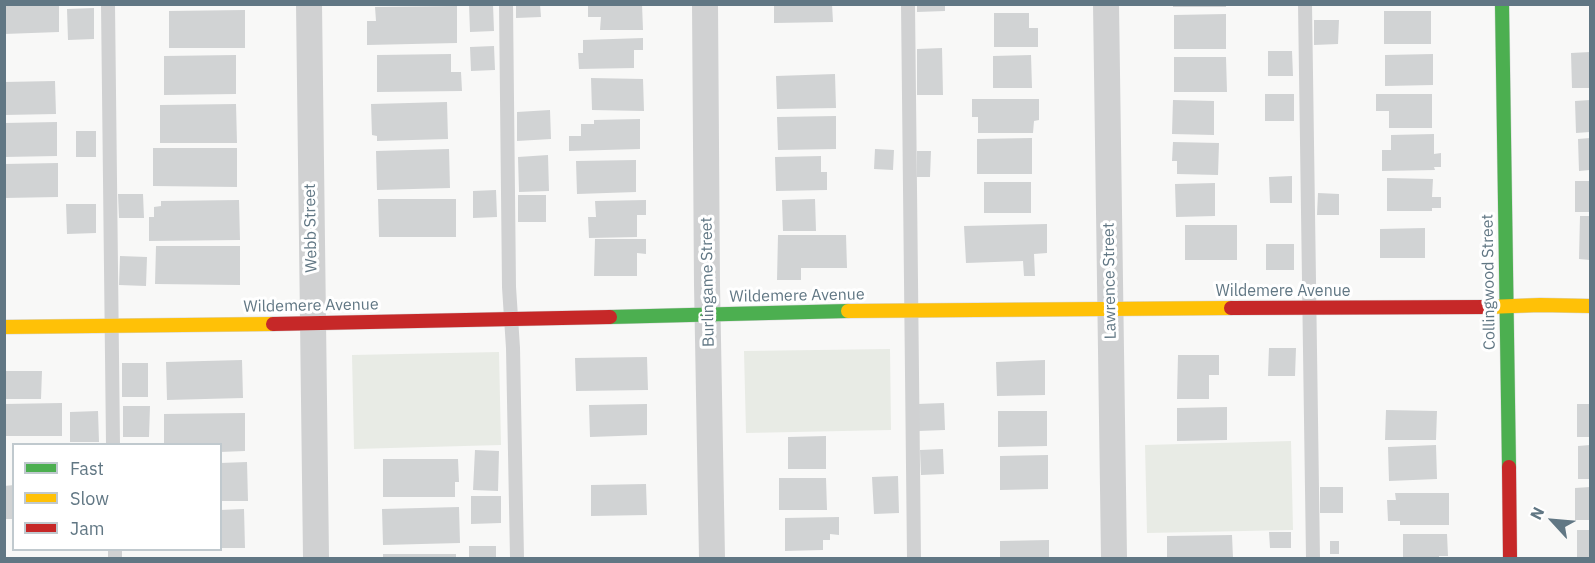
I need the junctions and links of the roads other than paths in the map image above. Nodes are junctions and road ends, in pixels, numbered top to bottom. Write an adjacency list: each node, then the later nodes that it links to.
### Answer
1 (108, 4): 17 (lane)
2 (309, 4): 16 (street, Webb Street)
3 (506, 4): 15 (lane)
4 (705, 4): 14 (street, Burlingame Street)
5 (908, 4): 13 (lane)
6 (1106, 4): 11 (street, Lawrence Street)
7 (1305, 4): 12 (lane)
8 (1502, 4): 10 (street, Collingwood Street)
9 (1590, 306): 10 (street, Wildemere Avenue)
10 (1505, 307): 12 (street, Wildemere Avenue); 26 (street, Collingwood Street)
11 (1110, 308): 12 (street, Wildemere Avenue); 13 (street, Wildemere Avenue); 24 (street, Lawrence Street)
12 (1310, 308): 25 (lane)
13 (910, 310): 14 (street, Wildemere Avenue); 23 (lane)
14 (709, 314): 15 (street, Wildemere Avenue); 22 (street, Burlingame Street)
15 (511, 318): 16 (street, Wildemere Avenue); 21 (lane)
16 (312, 323): 17 (street, Wildemere Avenue); 20 (street, Webb Street)
17 (111, 326): 18 (street, Wildemere Avenue); 19 (lane)
18 (4, 327)
19 (113, 443)
20 (316, 558)
21 (517, 558)
22 (712, 558)
23 (914, 558)
24 (1114, 558)
25 (1313, 558)
26 (1510, 558)

